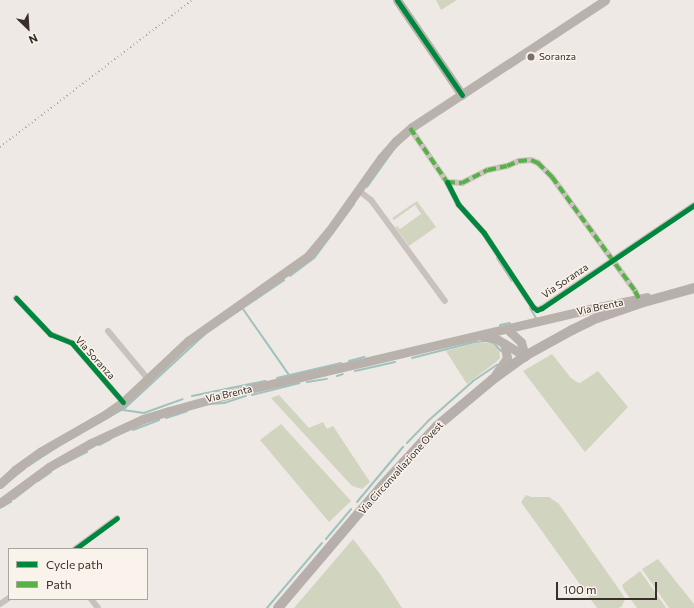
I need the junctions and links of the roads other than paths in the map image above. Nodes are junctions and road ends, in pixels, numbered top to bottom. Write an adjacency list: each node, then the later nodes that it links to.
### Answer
1 (397, 0): 3 (main road)
2 (605, 0): 3 (main road)
3 (462, 95): 4 (main road)
4 (410, 128): 5 (street, Via Soranza); 6 (main road)
5 (447, 182): 8 (street); 8 (street, Via Soranza)
6 (358, 190): 13 (street); 19 (main road)
7 (694, 205): 8 (street, Via Soranza)
8 (612, 260): 12 (street)
9 (694, 288): 10 (main road, Via Brenta)
10 (674, 293): 12 (main road, Via Brenta); 18 (main road, Via Circonvallazione Ovest)
11 (16, 298): 21 (street, Via Soranza)
12 (639, 299): 14 (main road, Via Brenta)
13 (445, 301)
14 (507, 329): 16 (main road, Via Brenta); 18 (main road)
15 (108, 331): 19 (street)
16 (479, 336): 17 (main road, Via Brenta); 23 (main road, Via Brenta)
17 (504, 343): 18 (main road, Via Brenta); 20 (main road)
18 (525, 356): 20 (main road, Via Circonvallazione Ovest)
19 (148, 379): 21 (main road)
20 (492, 380): 28 (main road, Via Circonvallazione Ovest)
21 (123, 402): 22 (main road)
22 (0, 484)
23 (0, 503)
24 (117, 518): 25 (street)
25 (76, 548)
26 (92, 600): 27 (street)
27 (98, 608)
28 (278, 608)

